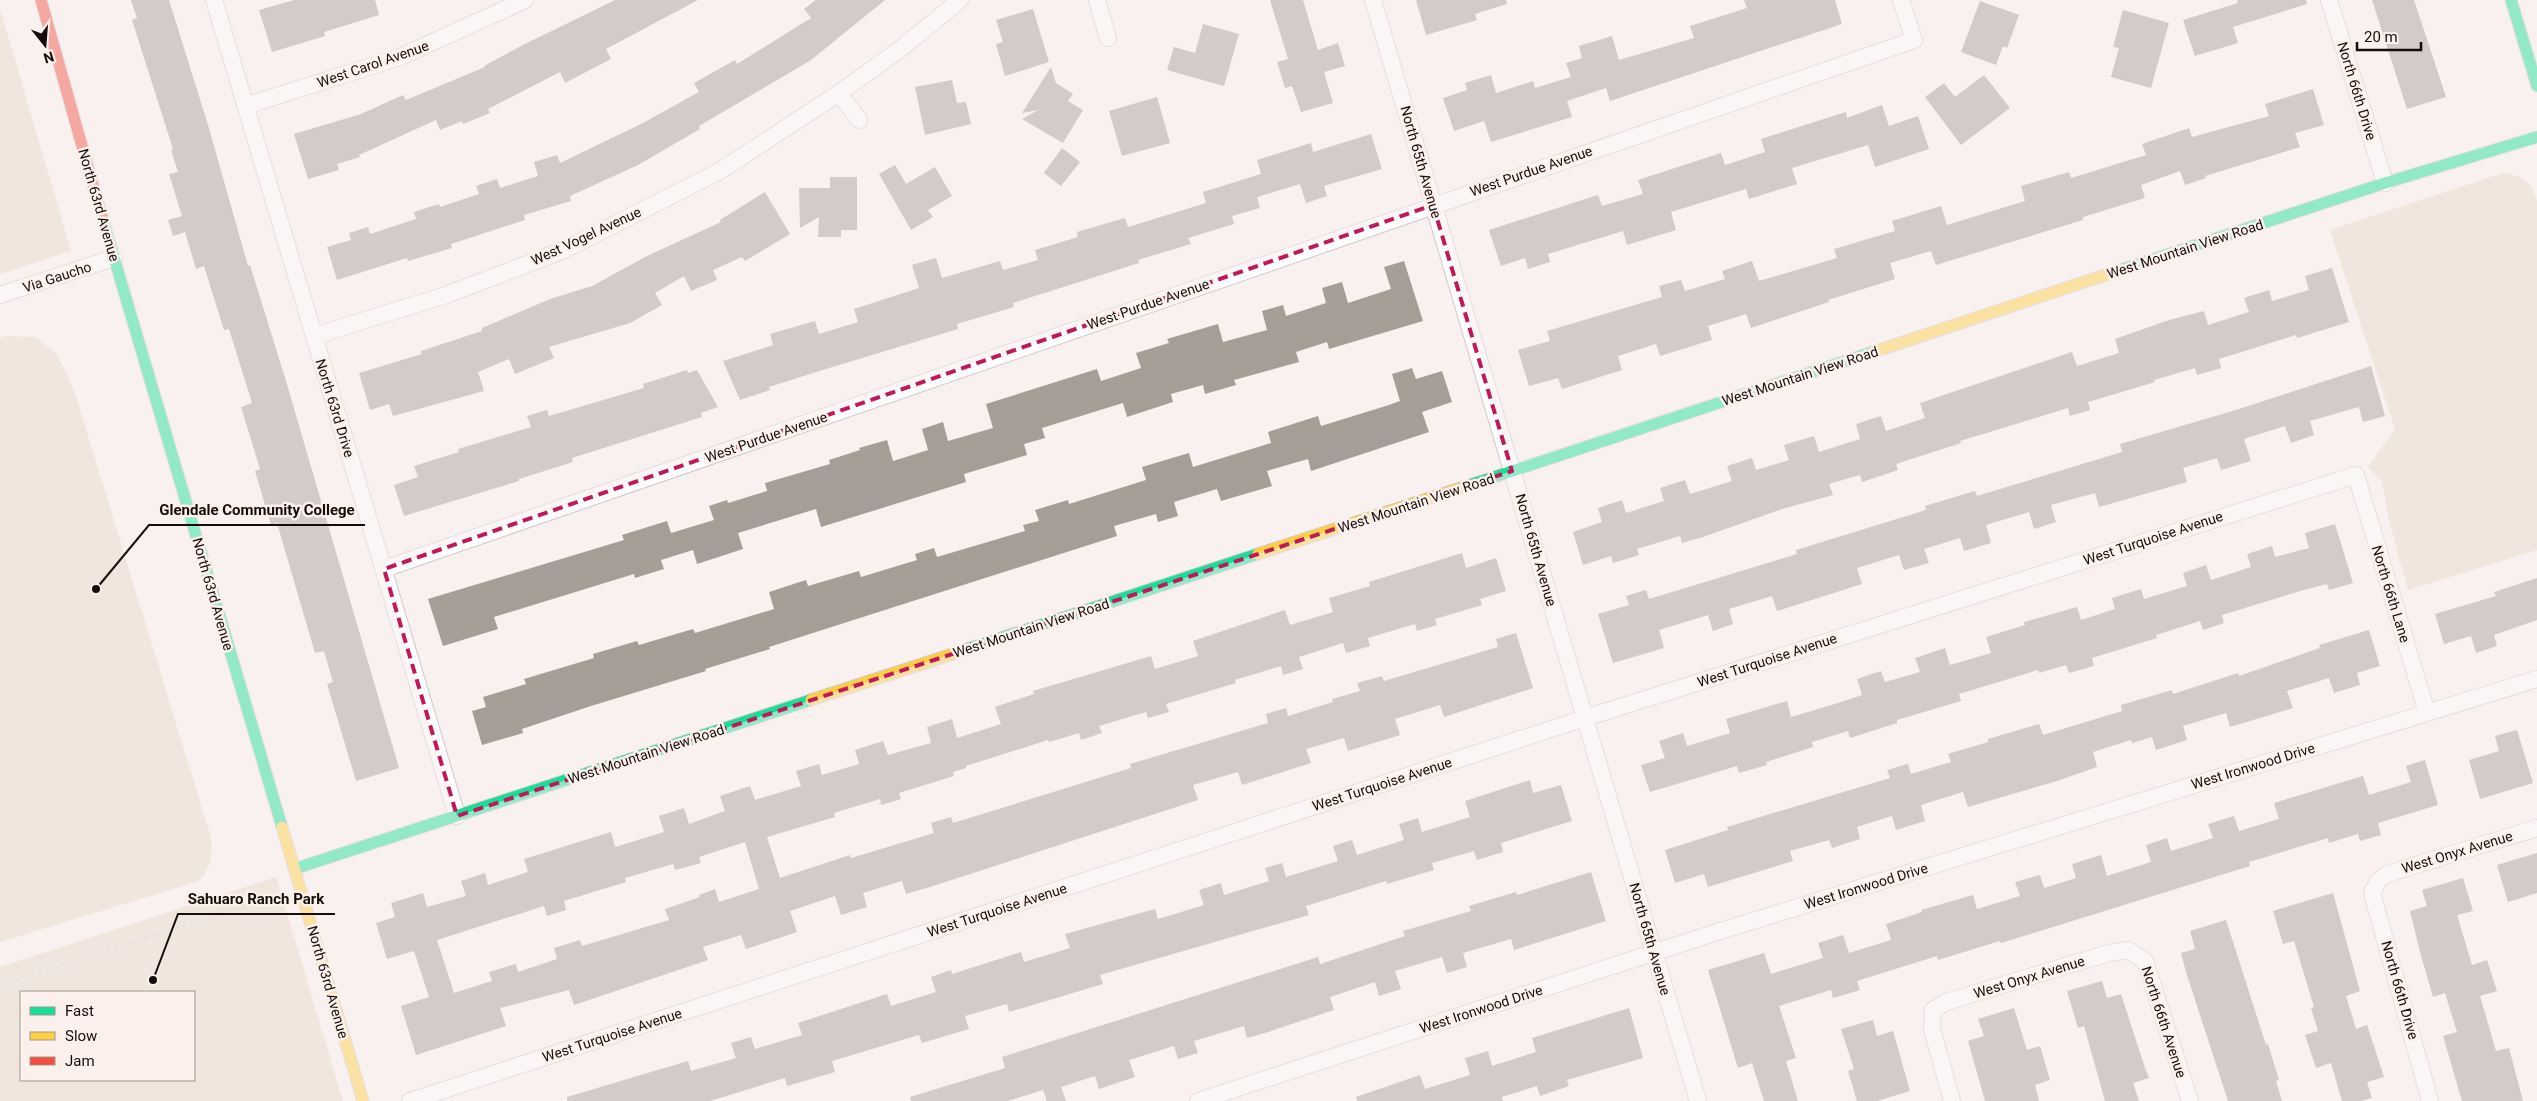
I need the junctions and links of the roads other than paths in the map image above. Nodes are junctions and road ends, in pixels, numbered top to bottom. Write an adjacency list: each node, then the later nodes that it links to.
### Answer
1 (40, 0): 18 (street, North 63rd Avenue)
2 (214, 0): 13 (street, North 63rd Drive)
3 (525, 0): 13 (street, West Carol Avenue)
4 (960, 0): 12 (street, West Vogel Avenue)
5 (1097, 0): 10 (street)
6 (1373, 0): 17 (street, North 65th Avenue)
7 (1901, 0): 17 (street, West Purdue Avenue)
8 (2329, 0): 16 (street, North 66th Drive)
9 (2511, 0): 11 (street)
10 (1108, 38)
11 (2537, 86)
12 (839, 93): 14 (street); 20 (street, West Vogel Avenue)
13 (245, 106): 20 (street, North 63rd Drive)
14 (859, 120)
15 (2537, 137): 16 (street, West Mountain View Road)
16 (2385, 183): 21 (street, West Mountain View Road)
17 (1433, 205): 21 (street, North 65th Avenue); 23 (street, West Purdue Avenue)
18 (114, 258): 19 (street, Via Gaucho); 29 (street, North 63rd Avenue)
19 (0, 295)
20 (314, 336): 23 (street, North 63rd Drive)
21 (1512, 471): 26 (street, North 65th Avenue); 27 (street, West Mountain View Road)
22 (2356, 474): 25 (street, North 66th Lane); 26 (street, West Turquoise Avenue)
23 (384, 569): 27 (street, North 63rd Drive)
24 (2537, 679): 25 (street, West Ironwood Drive)
25 (2427, 712): 32 (street, West Ironwood Drive)
26 (1585, 718): 32 (street, North 65th Avenue); 34 (street, West Turquoise Avenue)
27 (457, 816): 29 (street, West Mountain View Road)
28 (2537, 828): 30 (street, West Onyx Avenue)
29 (294, 869): 33 (street, North 63rd Avenue)
30 (2378, 881): 39 (street, North 66th Drive)
31 (2128, 950): 37 (street, West Onyx Avenue); 38 (street, North 66th Avenue)
32 (1654, 952): 35 (street, West Ironwood Drive); 36 (street, North 65th Avenue)
33 (363, 1101)
34 (410, 1101)
35 (1198, 1101)
36 (1698, 1101)
37 (1952, 1101)
38 (2190, 1101)
39 (2430, 1101)

